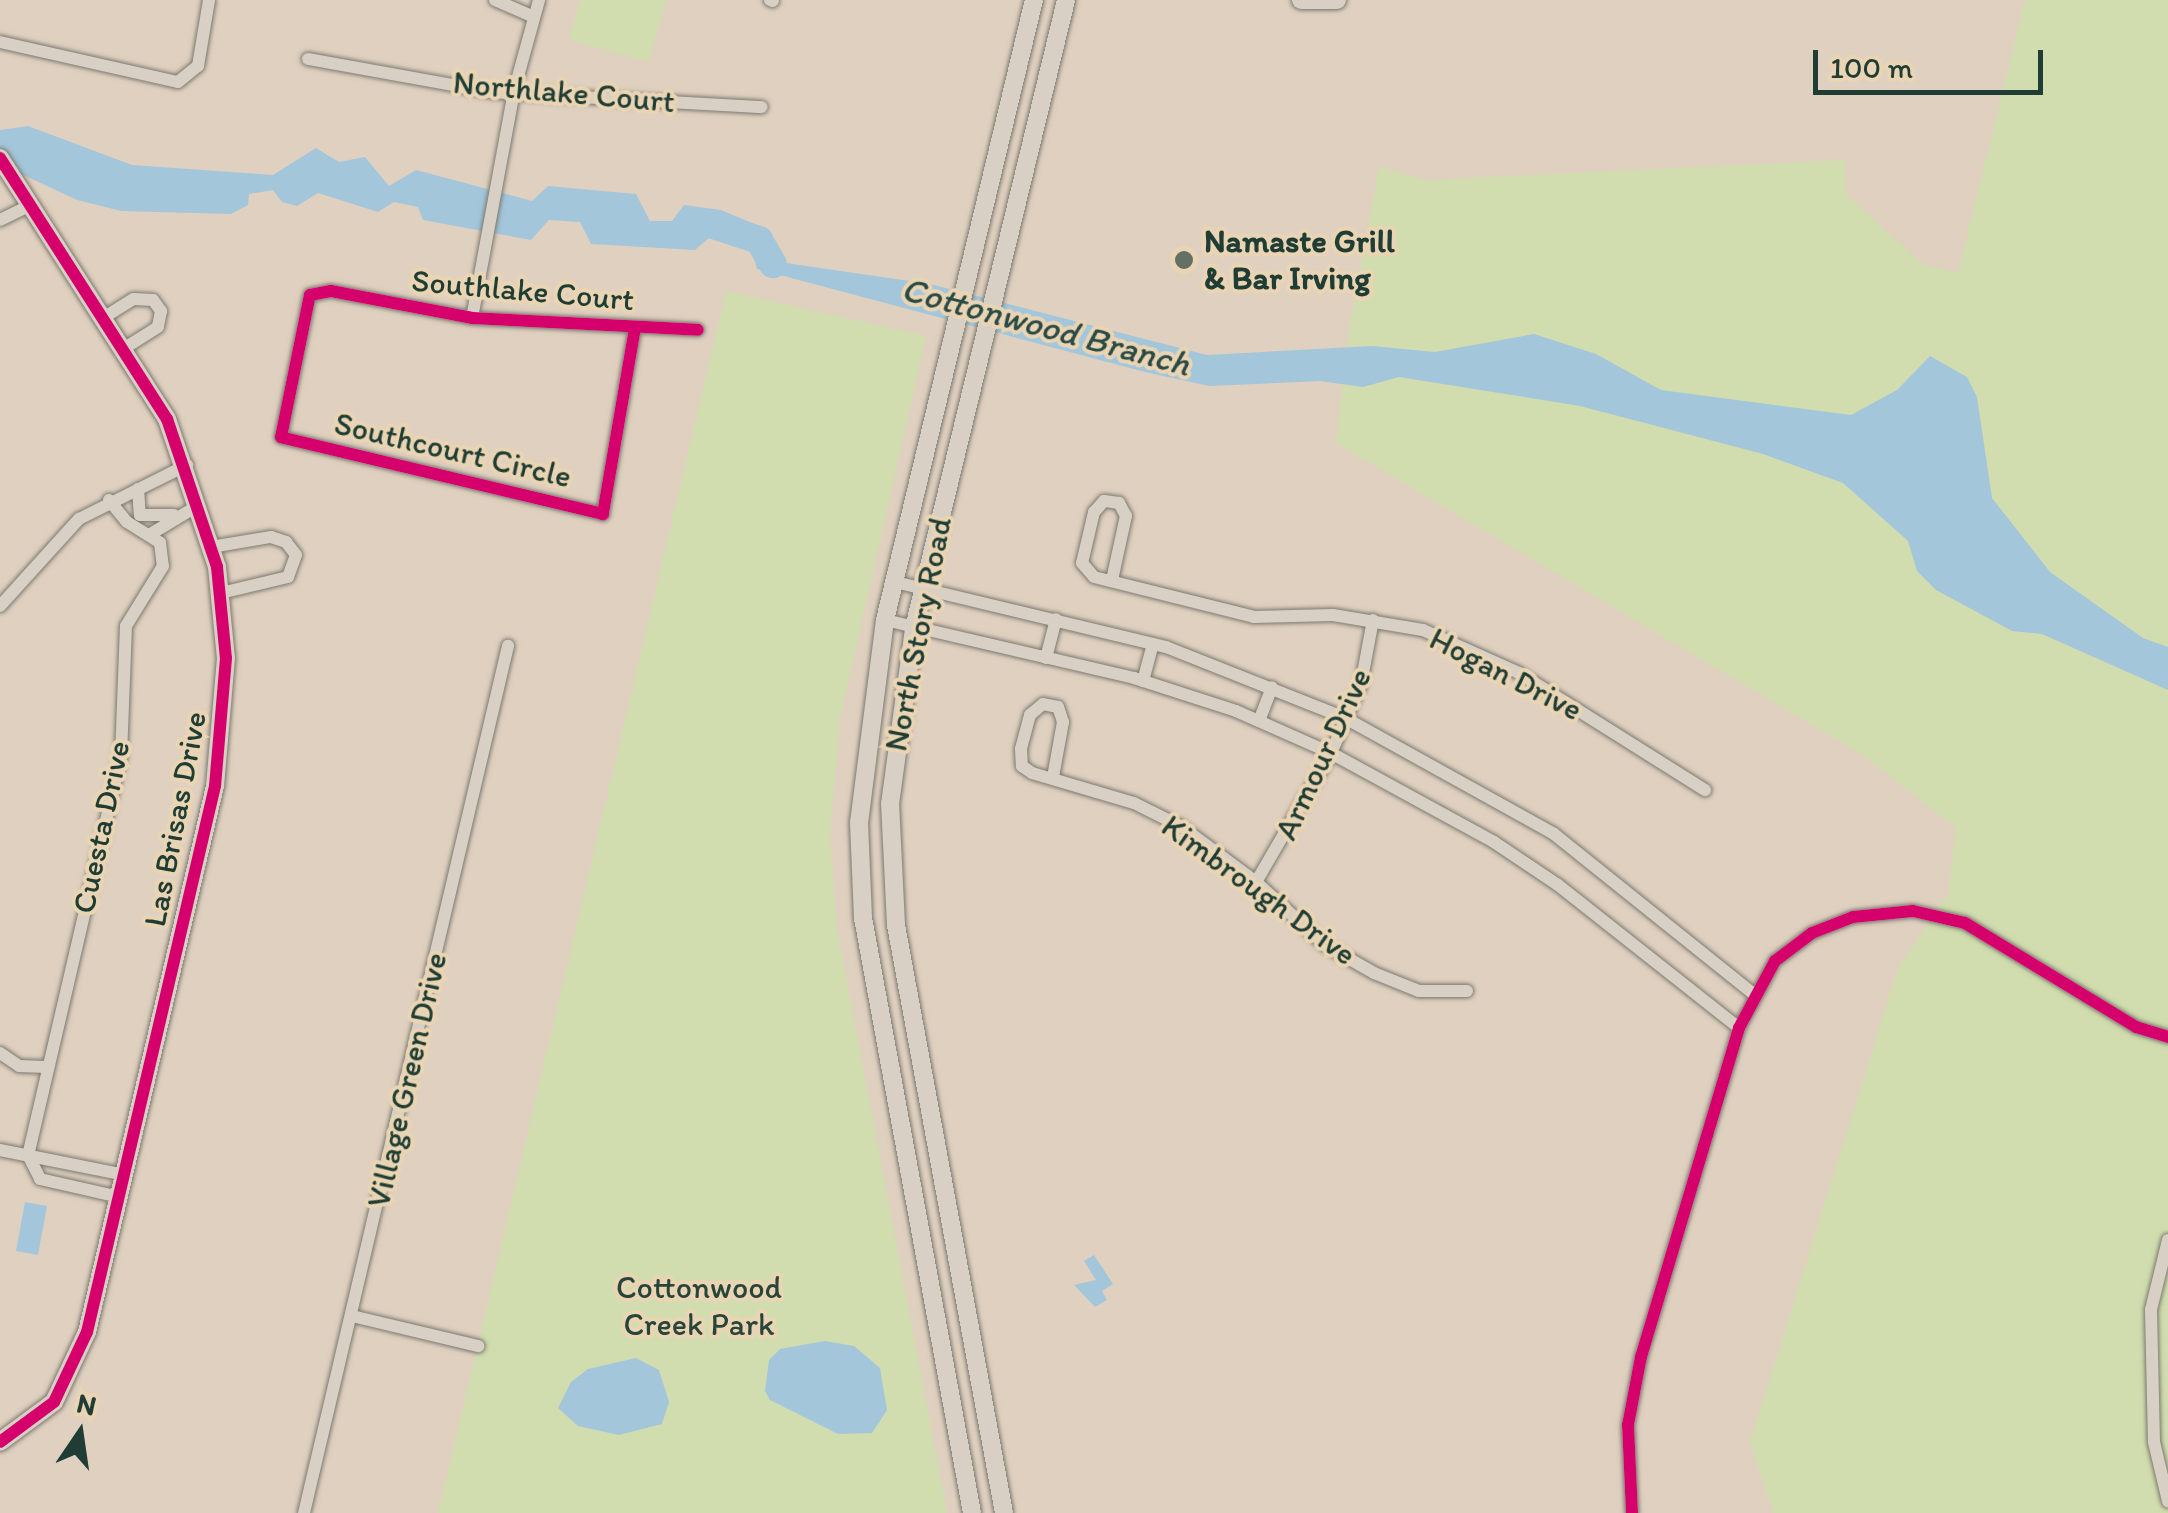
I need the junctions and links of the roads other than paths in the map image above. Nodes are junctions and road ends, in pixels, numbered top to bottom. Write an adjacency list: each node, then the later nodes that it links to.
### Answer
1 (209, 0): 9 (street)
2 (495, 0): 8 (street)
3 (539, 0): 8 (street)
4 (1034, 0): 13 (main road, North Story Road)
5 (1066, 0): 14 (main road, North Story Road)
6 (1301, 0): 7 (main road)
7 (1337, 0)
8 (532, 16): 11 (street)
9 (0, 42)
10 (308, 59): 11 (street, Northlake Court)
11 (514, 92): 12 (street, Northlake Court); 20 (street)
12 (762, 107)
13 (1004, 126): 14 (main road); 33 (main road, North Story Road)
14 (1032, 133): 34 (main road, North Story Road)
15 (0, 158): 16 (main road, Las Brisas Drive)
16 (6, 180): 17 (main road, Las Brisas Drive)
17 (30, 206): 18 (street); 19 (main road, Las Brisas Drive)
18 (0, 220)
19 (103, 318): 23 (main road, Las Brisas Drive); 23 (street)
20 (472, 318): 21 (street, Southlake Court); 24 (street, Southlake Court)
21 (634, 328): 22 (street, Southlake Court); 24 (street, Southcourt Circle)
22 (698, 330)
23 (123, 349): 25 (main road, Las Brisas Drive)
24 (281, 437)
25 (187, 465): 26 (street); 28 (main road, Las Brisas Drive)
26 (138, 489): 27 (street); 29 (street)
27 (109, 500): 30 (street); 36 (street)
28 (199, 506): 29 (street); 31 (main road, Las Brisas Drive)
29 (174, 515): 30 (street)
30 (148, 535): 59 (street, Cuesta Drive)
31 (211, 547): 35 (main road, Las Brisas Drive); 35 (street)
32 (1112, 580): 32 (street); 39 (street, Hogan Drive)
33 (895, 582): 34 (street); 37 (main road, North Story Road)
34 (923, 590): 38 (street); 40 (main road, North Story Road)
35 (221, 593): 62 (main road, Las Brisas Drive)
36 (0, 606)
37 (885, 620): 40 (street); 46 (main road, North Story Road)
38 (1056, 620): 41 (street); 43 (street)
39 (1373, 620): 48 (street, Armour Drive); 52 (street, Hogan Drive)
40 (914, 628): 43 (street); 47 (main road, North Story Road)
41 (1154, 644): 44 (street); 45 (street)
42 (508, 646): 65 (street, Village Green Drive)
43 (1046, 658): 44 (street)
44 (1143, 680): 49 (street)
45 (1272, 687): 48 (street); 49 (street)
46 (870, 703): 47 (main road); 70 (main road, North Story Road)
47 (898, 707): 71 (main road, North Story Road)
48 (1345, 718): 50 (street, Armour Drive); 55 (street)
49 (1259, 721): 50 (street)
50 (1331, 753): 53 (street, Armour Drive); 56 (street)
51 (1053, 777): 51 (street, Kimbrough Drive); 53 (street, Kimbrough Drive)
52 (1705, 790)
53 (1256, 882): 54 (street, Kimbrough Drive)
54 (1467, 991)
55 (1754, 994): 56 (street); 57 (street)
56 (1738, 1028): 72 (street)
57 (2168, 1037)
58 (0, 1053): 59 (street)
59 (46, 1067): 61 (street, Cuesta Drive)
60 (0, 1150): 61 (street)
61 (28, 1155): 62 (street); 63 (street)
62 (124, 1175): 63 (main road, Las Brisas Drive)
63 (120, 1197): 67 (main road, Las Brisas Drive)
64 (2168, 1240): 68 (street)
65 (352, 1316): 66 (street); 69 (street, Village Green Drive)
66 (478, 1346)
67 (0, 1442)
68 (2168, 1501)
69 (304, 1513)
70 (972, 1513)
71 (1004, 1513)
72 (1632, 1513)

